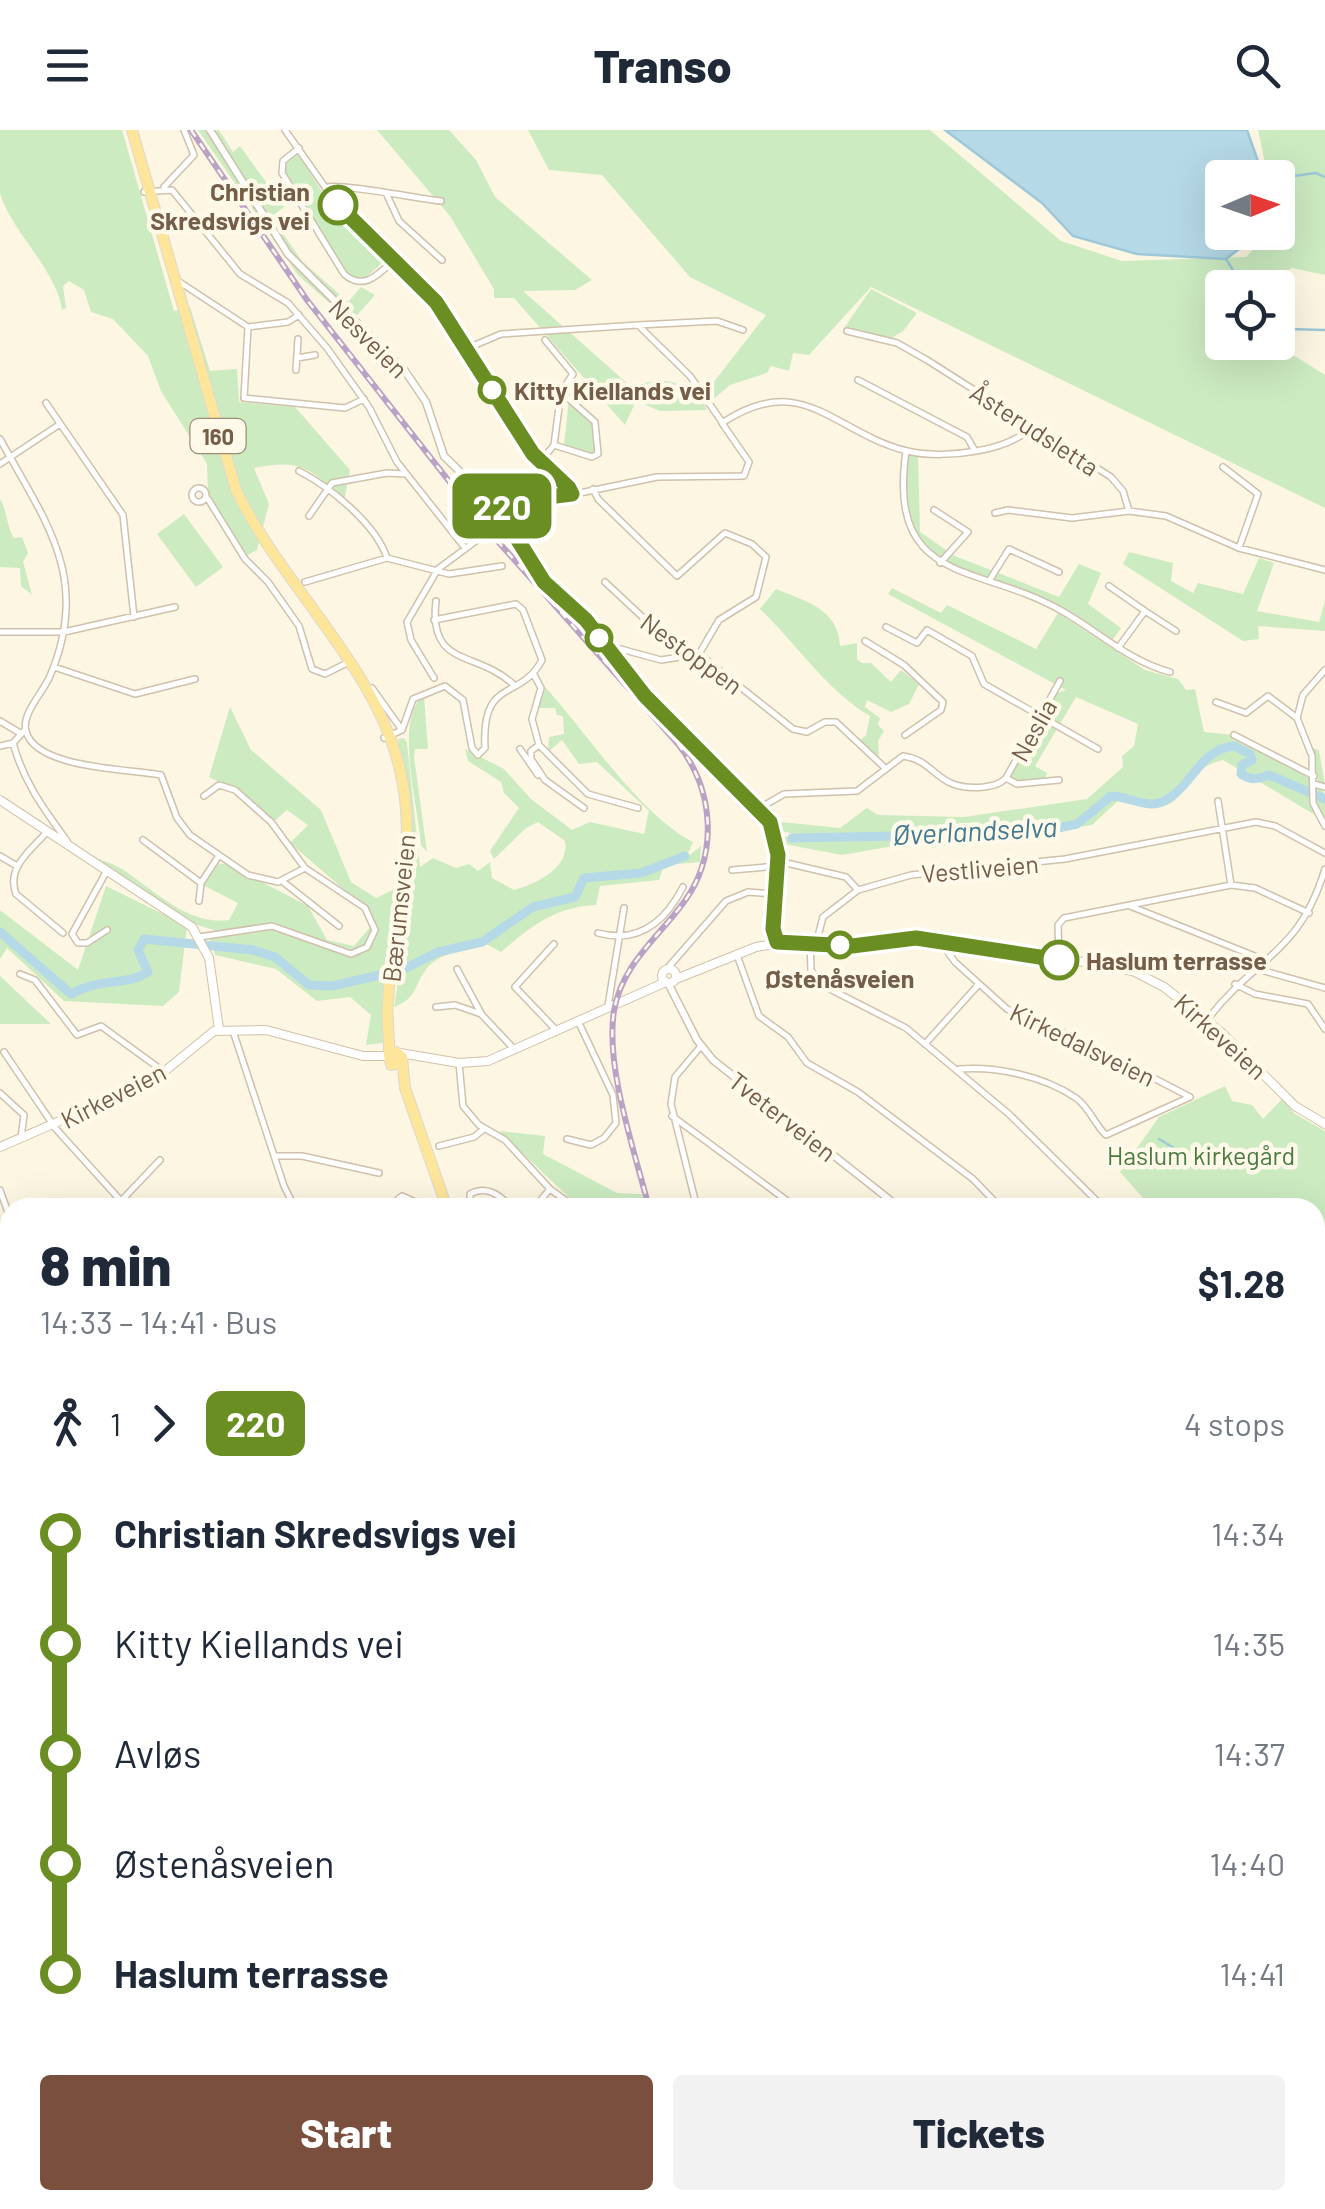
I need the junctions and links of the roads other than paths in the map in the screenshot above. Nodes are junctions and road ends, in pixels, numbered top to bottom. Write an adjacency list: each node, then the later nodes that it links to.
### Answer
1 (131, 130): 8 (main road, Bærumsveien / 160)
2 (184, 130): 7 (street)
3 (210, 130): 46 (street, Nesveien)
4 (286, 130): 5 (street)
5 (299, 148): 6 (street); 11 (street)
6 (328, 187): 9 (street); 11 (street)
7 (164, 188): 8 (street); 14 (street)
8 (147, 192): 78 (main road, Bærumsveien / 160)
9 (387, 195): 10 (street); 12 (street)
10 (440, 200)
11 (396, 258): 21 (street)
12 (442, 260)
13 (178, 282): 16 (street)
14 (299, 315): 16 (street); 27 (street)
15 (638, 326): 17 (street); 21 (street); 29 (street)
16 (248, 327): 27 (street)
17 (743, 330)
18 (847, 331): 31 (street, Åsterudsletta)
19 (298, 339): 23 (street)
20 (545, 340): 26 (street)
21 (468, 348): 37 (street)
22 (316, 355): 23 (street)
23 (297, 358): 24 (street)
24 (296, 370)
25 (858, 380): 35 (street)
26 (561, 392): 33 (street); 33 (street)
27 (364, 399): 41 (street)
28 (46, 403): 30 (street)
29 (722, 423): 34 (street); 43 (street)
30 (60, 424): 36 (street); 68 (street)
31 (1032, 428): 35 (street); 48 (street, Åsterudsletta)
32 (0, 439): 36 (street)
33 (554, 444): 37 (street)
34 (906, 451): 35 (street); 55 (street)
35 (975, 451)
36 (10, 456): 38 (street); 73 (street)
37 (540, 462): 44 (street)
38 (0, 464)
39 (1223, 466): 53 (street)
40 (299, 471): 42 (street)
41 (405, 474): 42 (street); 52 (street)
42 (328, 490): 50 (street); 54 (street)
43 (593, 490): 44 (street); 77 (street)
44 (572, 494): 46 (street)
45 (208, 500): 78 (street)
46 (498, 508): 51 (street, Nesveien)
47 (934, 510): 55 (street)
48 (1129, 511): 49 (street); 53 (street)
49 (995, 513)
50 (308, 516)
51 (504, 519): 52 (street); 75 (street, Nesveien)
52 (464, 548): 57 (street)
53 (1239, 548): 58 (street)
54 (387, 558): 57 (street); 61 (street)
55 (940, 563): 60 (street)
56 (502, 566): 57 (street)
57 (438, 569): 83 (street)
58 (1325, 570)
59 (1059, 572): 60 (street)
60 (988, 581): 76 (street)
61 (305, 582)
62 (605, 582): 77 (street, Nestoppen)
63 (1109, 586): 67 (street)
64 (436, 601): 69 (street)
65 (318, 606): 91 (street)
66 (175, 607): 68 (street)
67 (1145, 611): 71 (street); 76 (street)
68 (134, 616): 73 (street)
69 (434, 620): 82 (street); 86 (street)
70 (886, 626): 88 (street)
71 (1176, 631)
72 (0, 632): 73 (street)
73 (64, 632): 79 (street)
74 (865, 641): 93 (street)
75 (605, 645): 77 (street); 112 (street, Nesveien)
76 (1118, 648): 81 (street)
77 (699, 654): 101 (street, Nestoppen)
78 (345, 664): 95 (main road, Bærumsveien / 160)
79 (54, 667): 84 (street); 92 (street)
80 (1325, 670): 89 (street)
81 (1170, 672)
82 (532, 673): 86 (street); 97 (street)
83 (434, 678)
84 (196, 679)
85 (1060, 682): 88 (street, Neslia)
86 (514, 684): 91 (street)
87 (1216, 702): 89 (street)
88 (1040, 716): 99 (street); 103 (street, Neslia)
89 (1297, 718): 105 (street)
90 (0, 720): 92 (street)
91 (402, 730): 95 (street)
92 (23, 732): 96 (street); 120 (street)
93 (905, 735)
94 (1234, 735): 105 (street)
95 (387, 737): 170 (main road, Bærumsveien / 160)
96 (13, 743): 98 (street); 117 (street)
97 (540, 745): 102 (street); 111 (street)
98 (0, 746)
99 (1098, 748)
100 (520, 749): 102 (street)
101 (885, 768): 103 (street, Neslia); 112 (street, Neslia)
102 (542, 776): 110 (street)
103 (1006, 778): 104 (street, Neslia)
104 (1059, 780)
105 (1313, 787): 106 (street); 113 (street)
106 (1325, 788)
107 (204, 796): 123 (street)
108 (0, 800): 115 (main road)
109 (1218, 801): 114 (street)
110 (584, 808)
111 (638, 808)
112 (758, 809): 121 (street, Nesveien)
113 (1325, 826)
114 (1222, 828): 118 (street, Vestliveien); 129 (street); 131 (street, Vestliveien)
115 (46, 833): 122 (street); 126 (main road)
116 (143, 840): 128 (street)
117 (78, 848)
118 (1325, 853)
119 (0, 856): 122 (street)
120 (218, 856): 127 (street); 128 (street)
121 (778, 864): 125 (street); 131 (street); 132 (street, Nesveien)
122 (16, 866): 139 (street)
123 (305, 868): 127 (street); 141 (street)
124 (1325, 869): 136 (street)
125 (732, 870)
126 (105, 874): 138 (street); 141 (main road)
127 (282, 881): 137 (street)
128 (201, 883): 133 (street)
129 (1231, 885): 134 (street); 136 (street)
130 (683, 887): 142 (street)
131 (858, 890): 145 (street, Vestliveien)
132 (775, 894): 144 (street, Nesveien); 153 (street)
133 (198, 900)
134 (1127, 905): 148 (street); 149 (street)
135 (624, 908): 142 (street)
136 (1309, 913): 149 (street)
137 (339, 926)
138 (107, 930)
139 (63, 933)
140 (598, 933): 142 (street)
141 (197, 934): 164 (main road)
142 (619, 939): 157 (street)
143 (942, 941): 145 (main road, Kirkeveien); 148 (main road, Kirkeveien); 154 (street, Kirkedalsveien)
144 (774, 942): 145 (main road, Kirkeveien); 147 (main road, Kirkeveien)
145 (813, 942): 166 (street)
146 (554, 944): 165 (street)
147 (737, 954): 153 (main road, Kirkeveien); 198 (street)
148 (1059, 960): 160 (main road, Kirkeveien)
149 (1267, 961): 151 (street)
150 (457, 969): 159 (street)
151 (1254, 969): 155 (street); 156 (street)
152 (20, 974): 173 (street)
153 (670, 976): 157 (main road, Kirkeveien); 167 (street, Tveterveien)
154 (979, 984): 166 (street); 172 (street, Kirkedalsveien)
155 (1236, 984): 160 (street); 163 (street)
156 (1325, 988)
157 (608, 1006): 161 (main road, Kirkeveien)
158 (436, 1007): 159 (street)
159 (482, 1015): 168 (street)
160 (1207, 1020): 176 (main road, Kirkeveien)
161 (578, 1021): 165 (main road, Kirkeveien); 179 (street)
162 (233, 1028): 164 (main road, Kirkeveien); 170 (main road, Kirkeveien); 183 (street)
163 (1324, 1028)
164 (219, 1029): 173 (main road, Kirkeveien)
165 (556, 1031): 168 (main road, Kirkeveien)
166 (924, 1044): 172 (street)
167 (701, 1046): 175 (street); 197 (street, Tveterveien)
168 (515, 1050): 171 (main road, Kirkeveien)
169 (4, 1052): 177 (street)
170 (395, 1059): 171 (main road, Kirkeveien); 190 (main road, Bærumsveien / 160)
171 (459, 1062): 178 (street)
172 (956, 1070): 199 (street)
173 (166, 1073): 177 (main road, Kirkeveien)
174 (0, 1094): 180 (street)
175 (672, 1116): 195 (street); 196 (street)
176 (1325, 1124)
177 (53, 1125): 180 (main road, Kirkeveien); 187 (street)
178 (484, 1129): 181 (street); 186 (street)
179 (566, 1138)
180 (21, 1139): 182 (main road, Kirkeveien)
181 (439, 1146)
182 (0, 1147)
183 (276, 1156): 185 (street); 189 (street)
184 (160, 1160): 188 (street)
185 (379, 1173)
186 (550, 1189): 193 (street); 194 (street)
187 (118, 1198)
188 (124, 1198)
189 (291, 1198)
190 (444, 1198)
191 (470, 1198): 192 (street)
192 (501, 1198)
193 (542, 1198)
194 (562, 1198)
195 (693, 1198)
196 (783, 1198)
197 (887, 1198)
198 (991, 1198)
199 (1093, 1198)

